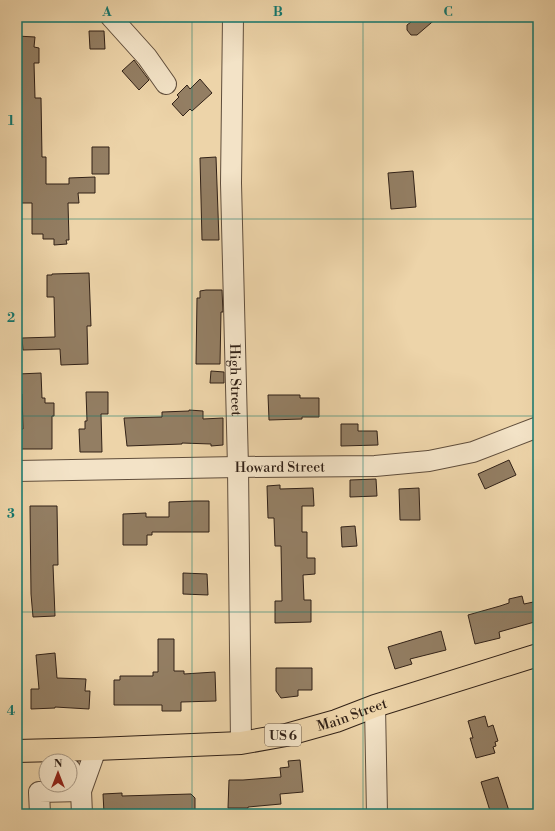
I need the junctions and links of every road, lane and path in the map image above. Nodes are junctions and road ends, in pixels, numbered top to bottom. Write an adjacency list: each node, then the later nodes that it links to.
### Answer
1 (111, 17): 3 (street)
2 (233, 17): 5 (street, High Street)
3 (166, 84)
4 (538, 427): 5 (street, Howard Street)
5 (238, 467): 6 (street, Howard Street); 9 (street, High Street)
6 (17, 471)
7 (538, 655): 8 (main road, Main Street / US 6)
8 (375, 706): 9 (main road, Main Street / US 6); 18 (street)
9 (241, 743): 10 (main road, Main Street / US 6)
10 (96, 749): 13 (main road, Main Street / US 6); 15 (street)
11 (17, 751): 12 (main road, Main Street / US 6)
12 (38, 753)
13 (76, 753)
14 (78, 785): 15 (street)
15 (81, 791): 16 (street); 17 (street)
16 (40, 814)
17 (82, 814)
18 (377, 814)

